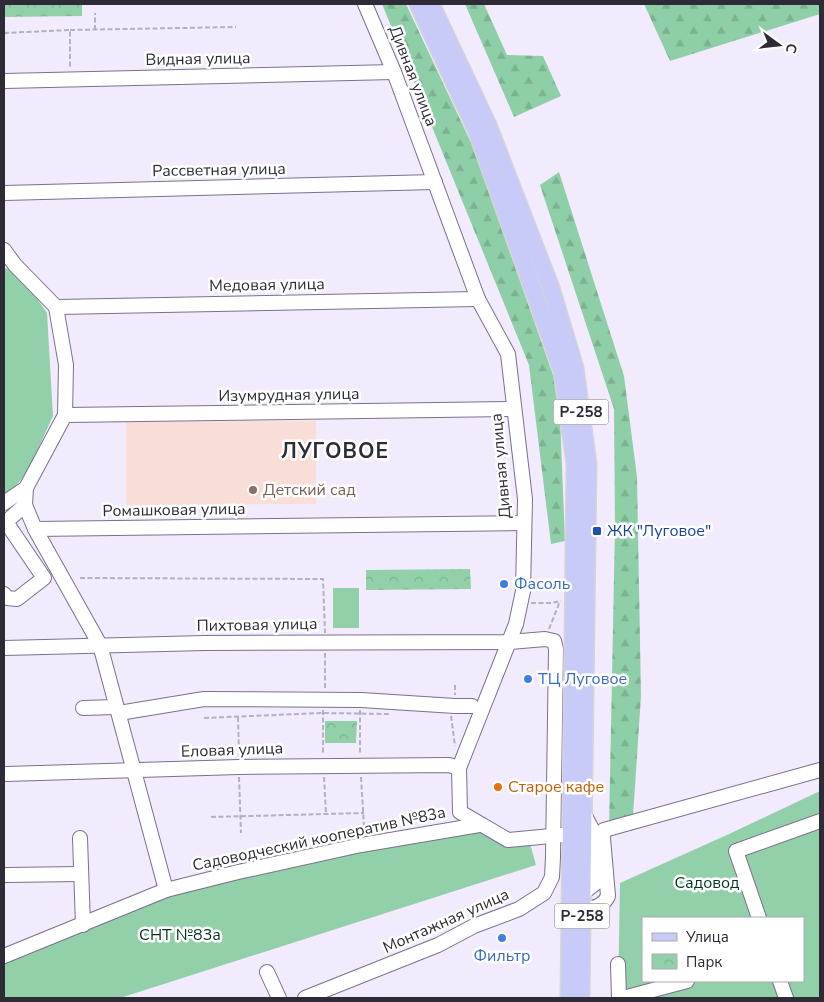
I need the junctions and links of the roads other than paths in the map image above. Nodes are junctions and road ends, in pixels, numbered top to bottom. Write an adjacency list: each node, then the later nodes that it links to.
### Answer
1 (365, 4): 4 (street, Дивная улица)
2 (418, 4): 33 (main road)
3 (431, 4): 33 (main road, Р-258)
4 (394, 72): 5 (street, Видная улица); 6 (street, Дивная улица)
5 (4, 81)
6 (435, 182): 7 (street, Рассветная улица); 10 (street, Дивная улица)
7 (4, 193)
8 (4, 250): 9 (street)
9 (9, 264): 11 (street)
10 (478, 299): 11 (street, Медовая улица); 12 (street, Дивная улица)
11 (56, 307): 13 (street)
12 (514, 409): 13 (street, Изумрудная улица); 17 (street, Дивная улица)
13 (65, 415): 14 (street)
14 (26, 488): 15 (street); 16 (street)
15 (4, 503)
16 (25, 505): 18 (street); 19 (street)
17 (524, 523): 18 (street, Ромашковая улица); 21 (street, Дивная улица)
18 (35, 529): 22 (street)
19 (4, 594)
20 (544, 639): 21 (street, Пихтовая улица); 34 (street, Монтажная улица)
21 (510, 642): 22 (street, Пихтовая улица); 24 (street, Дивная улица)
22 (100, 646): 23 (street, Пихтовая улица); 26 (street)
23 (4, 648)
24 (484, 707): 26 (street); 27 (street, Дивная улица)
25 (83, 708): 26 (street)
26 (118, 710): 29 (street)
27 (459, 768): 29 (street, Еловая улица); 32 (street, Дивная улица)
28 (820, 770): 33 (street, Дивная улица)
29 (134, 771): 30 (street, Еловая улица); 38 (street)
30 (6, 774)
31 (820, 821): 40 (street)
32 (479, 825): 34 (street, Дивная улица); 38 (street, Садоводческий кооператив №83а)
33 (588, 832): 34 (street, Дивная улица); 39 (main road, Р-258); 39 (street); 49 (main road)
34 (553, 836): 48 (street, Монтажная улица)
35 (80, 838): 36 (street)
36 (80, 874): 37 (street); 41 (street)
37 (6, 875)
38 (166, 890): 41 (street, Садоводческий кооператив №83а)
39 (583, 911): 50 (main road, Р-258)
40 (758, 917)
41 (83, 925): 42 (street, Садоводческий кооператив №83а)
42 (7, 955)
43 (618, 964): 51 (street)
44 (266, 972): 47 (street)
45 (683, 982): 52 (street)
46 (780, 982): 53 (street)
47 (279, 998)
48 (305, 998)
49 (569, 998)
50 (581, 998)
51 (619, 998)
52 (624, 998)
53 (786, 998)

